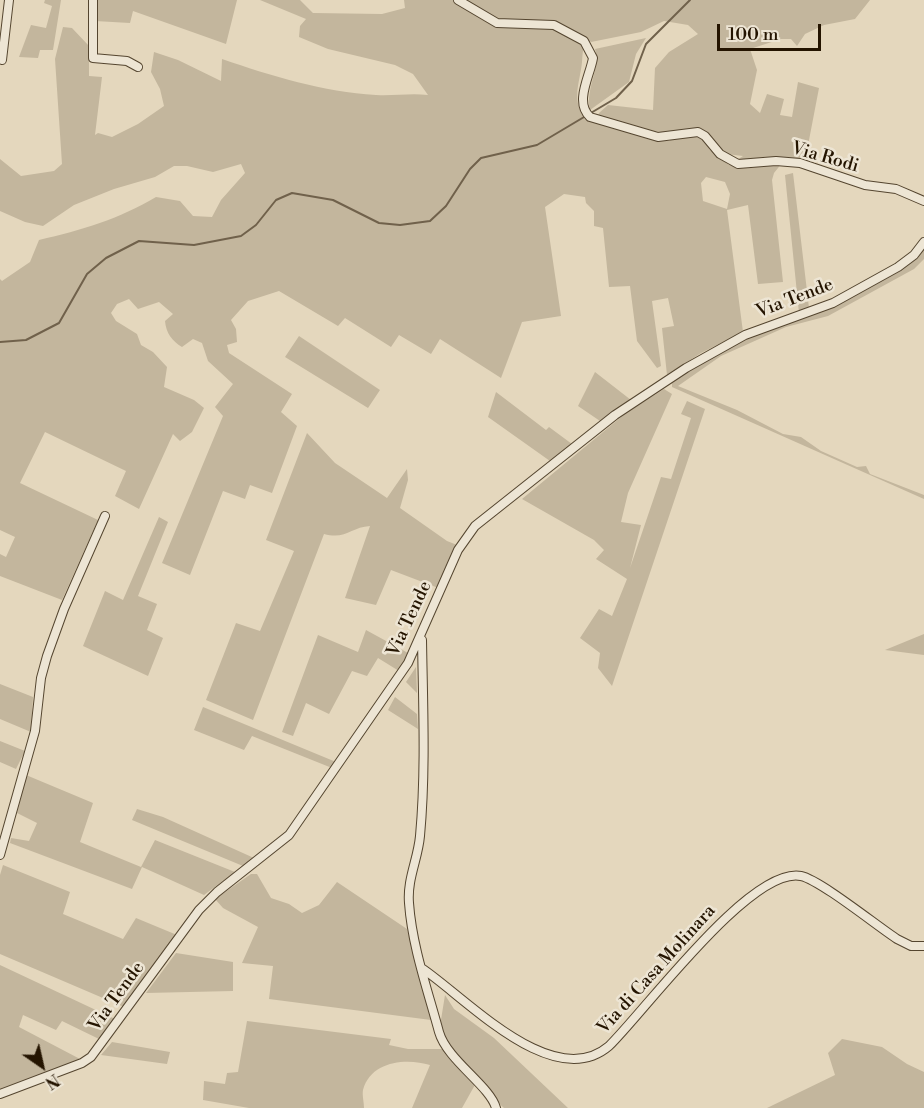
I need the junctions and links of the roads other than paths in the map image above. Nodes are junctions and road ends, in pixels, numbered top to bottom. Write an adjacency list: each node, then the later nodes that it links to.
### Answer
1 (9, 0): 4 (street)
2 (93, 0): 5 (street)
3 (458, 0): 6 (street, Via Rodi)
4 (2, 60)
5 (138, 67)
6 (924, 201)
7 (924, 242): 9 (street, Via Tende)
8 (105, 516): 10 (street)
9 (422, 636): 12 (street); 13 (street, Via Tende)
10 (0, 855)
11 (924, 946): 12 (street, Via di Casa Molinara)
12 (423, 969): 14 (street)
13 (0, 1094)
14 (496, 1108)

